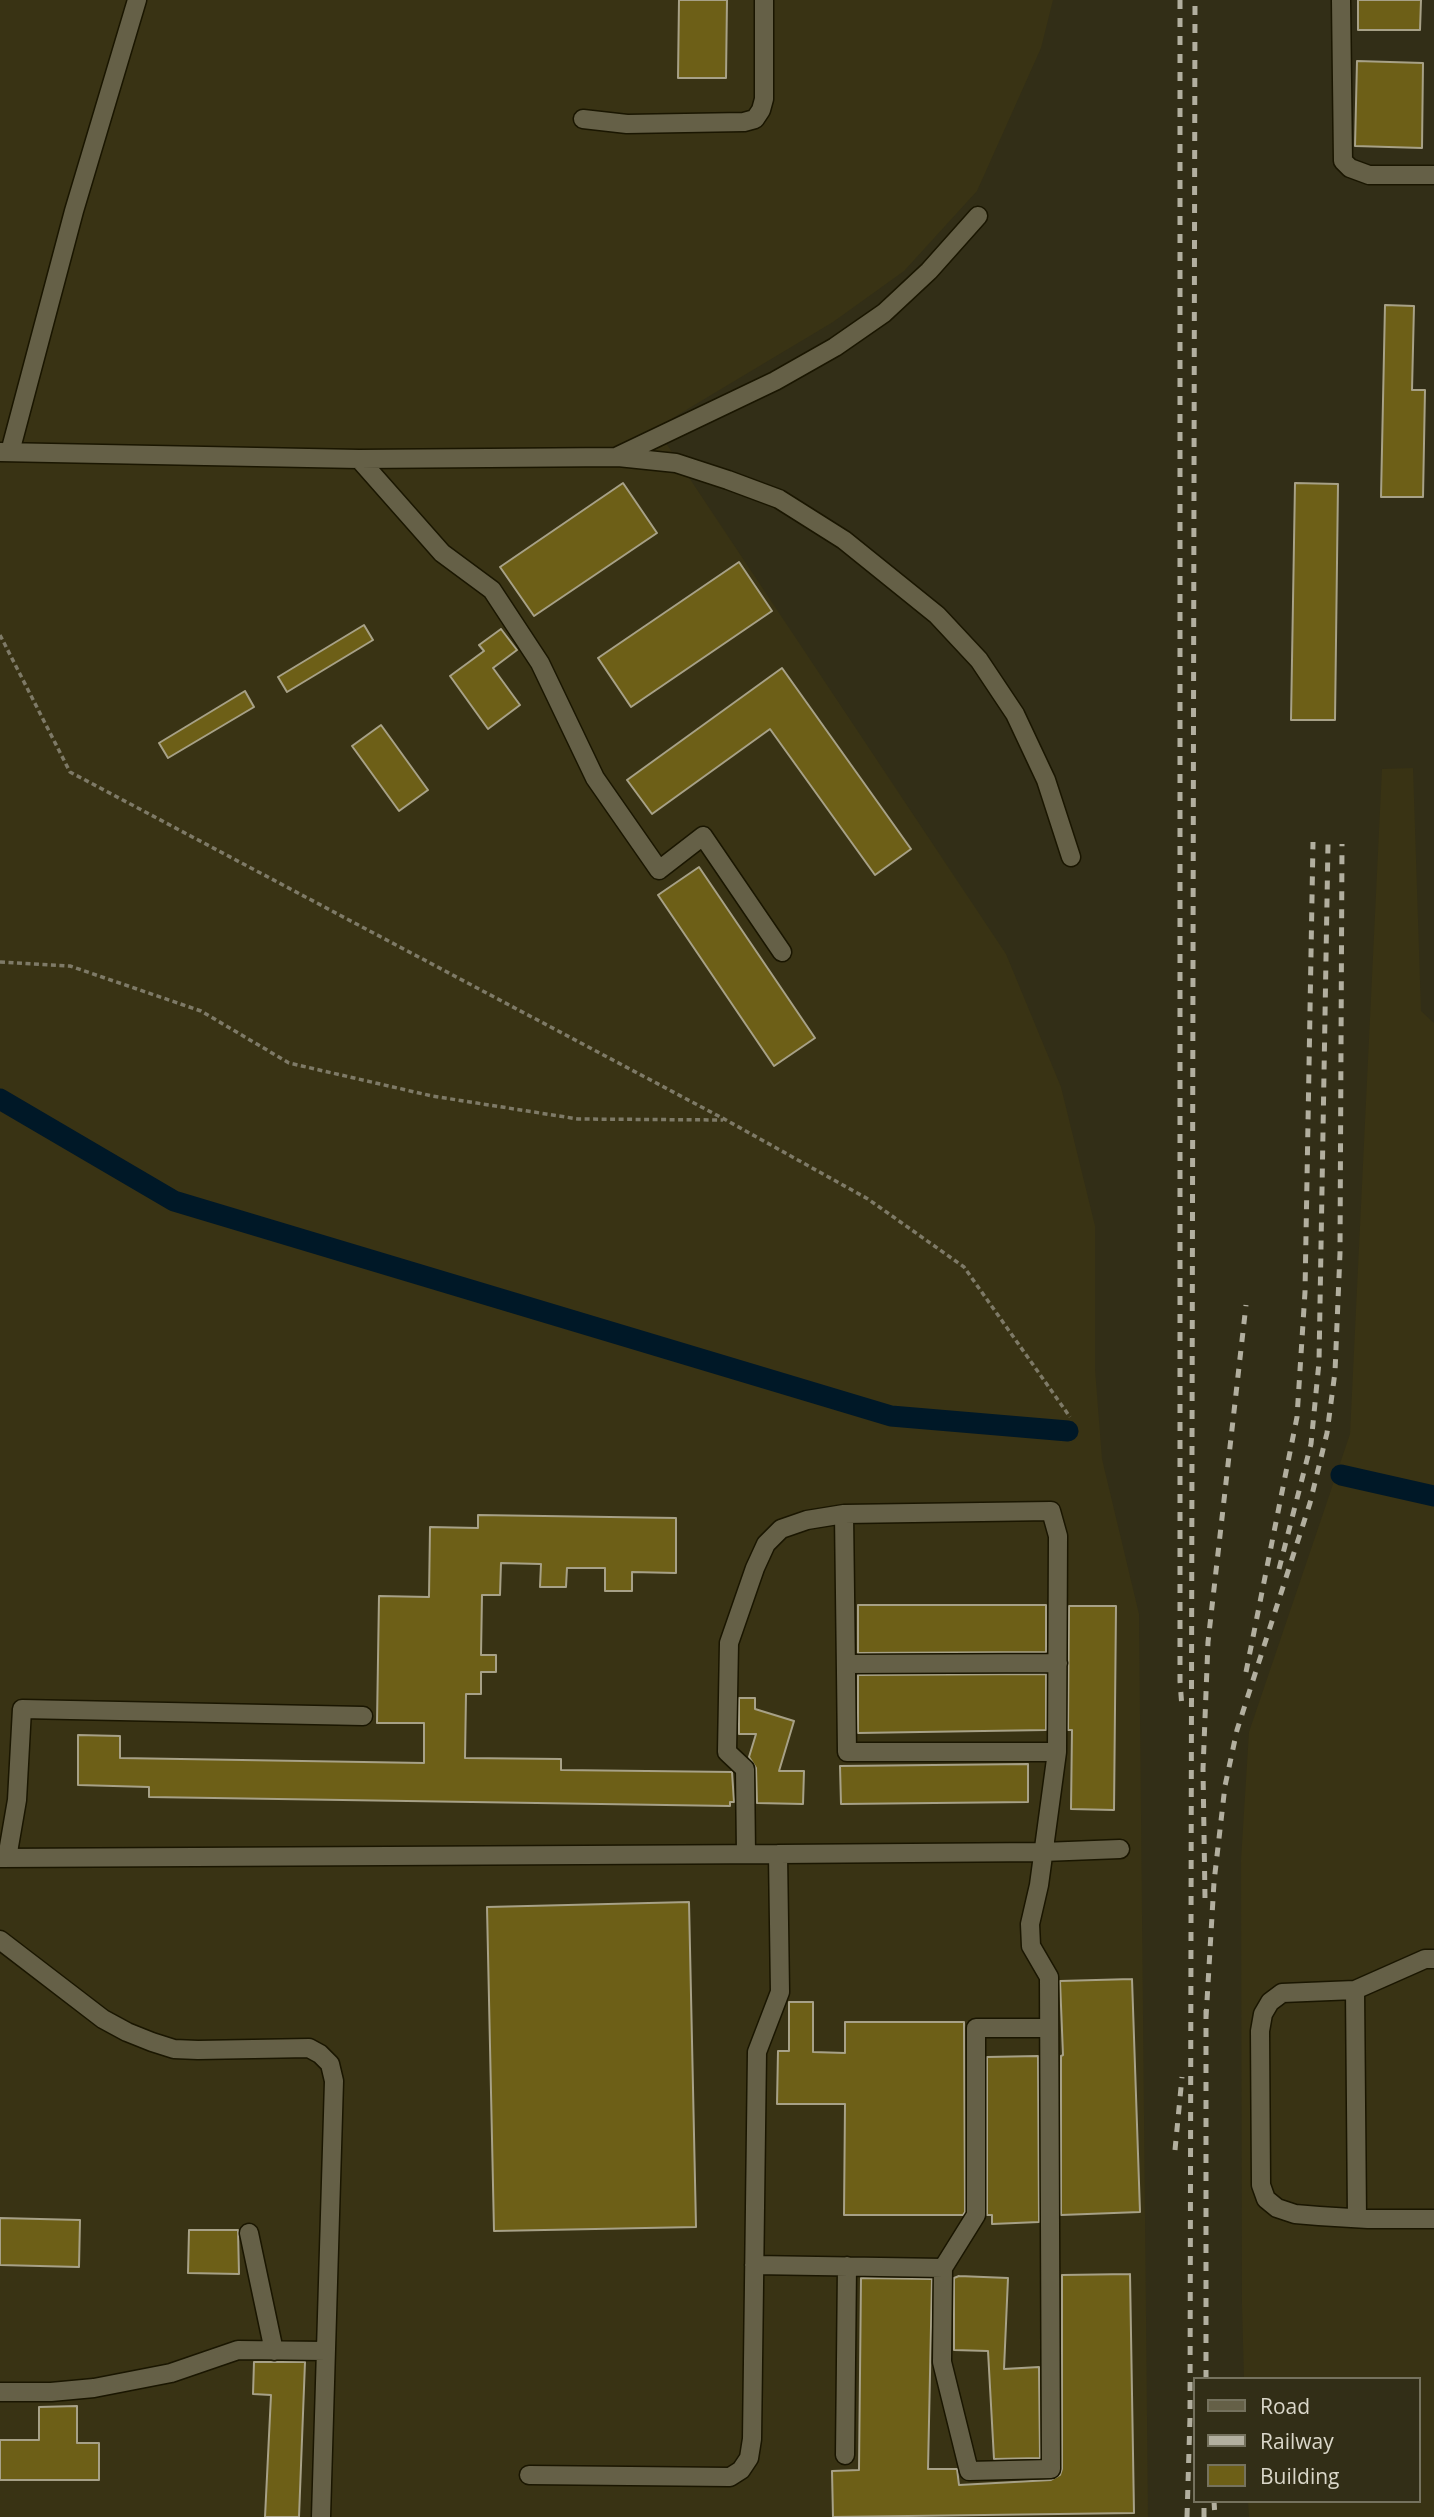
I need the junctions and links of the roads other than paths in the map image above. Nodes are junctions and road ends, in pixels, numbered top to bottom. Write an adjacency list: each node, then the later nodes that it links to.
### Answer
1 (137, 0): 7 (lane)
2 (764, 0): 4 (lane)
3 (1341, 0): 5 (lane)
4 (583, 120)
5 (1434, 175)
6 (978, 216): 8 (lane)
7 (5, 452): 9 (lane)
8 (618, 457): 9 (lane); 10 (lane)
9 (359, 459): 11 (lane)
10 (1071, 857)
11 (782, 952)
12 (844, 1514): 13 (lane); 14 (lane); 19 (lane)
13 (1058, 1662): 14 (lane); 16 (lane)
14 (846, 1664): 16 (lane)
15 (363, 1716): 21 (lane)
16 (1057, 1752): 18 (lane)
17 (1120, 1849): 18 (lane)
18 (1043, 1852): 20 (lane); 25 (lane)
19 (746, 1854): 20 (lane); 21 (lane)
20 (778, 1854): 29 (lane)
21 (4, 1858)
22 (0, 1940): 33 (lane)
23 (1434, 1959): 24 (lane)
24 (1355, 1990): 26 (lane); 26 (lane)
25 (1049, 2028): 31 (lane); 31 (lane)
26 (1357, 2218): 27 (lane)
27 (1434, 2219)
28 (249, 2233): 32 (lane)
29 (754, 2265): 30 (lane); 36 (lane)
30 (847, 2266): 31 (lane); 35 (lane)
31 (943, 2268)
32 (274, 2350): 33 (lane); 34 (lane)
33 (326, 2351): 37 (lane)
34 (0, 2392)
35 (845, 2455)
36 (528, 2475)
37 (321, 2517)

